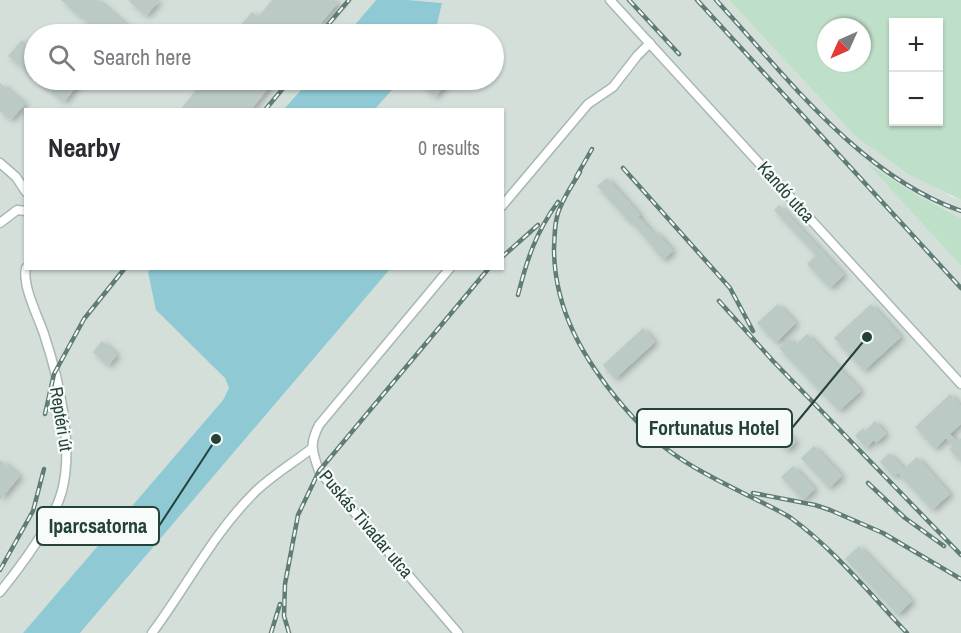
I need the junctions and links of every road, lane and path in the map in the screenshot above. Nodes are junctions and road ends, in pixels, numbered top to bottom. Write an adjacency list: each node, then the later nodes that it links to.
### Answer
1 (610, 0): 2 (street, Kandó utca)
2 (650, 43): 5 (street); 10 (street, Kandó utca)
3 (0, 163): 4 (street)
4 (24, 189)
5 (504, 204)
6 (24, 211): 7 (street)
7 (0, 223)
8 (26, 270): 12 (street, Reptéri út)
9 (448, 270): 11 (street, Puskás Tivadar utca)
10 (961, 384)
11 (311, 449): 13 (street); 14 (street, Puskás Tivadar utca)
12 (0, 592)
13 (152, 633)
14 (458, 633)

